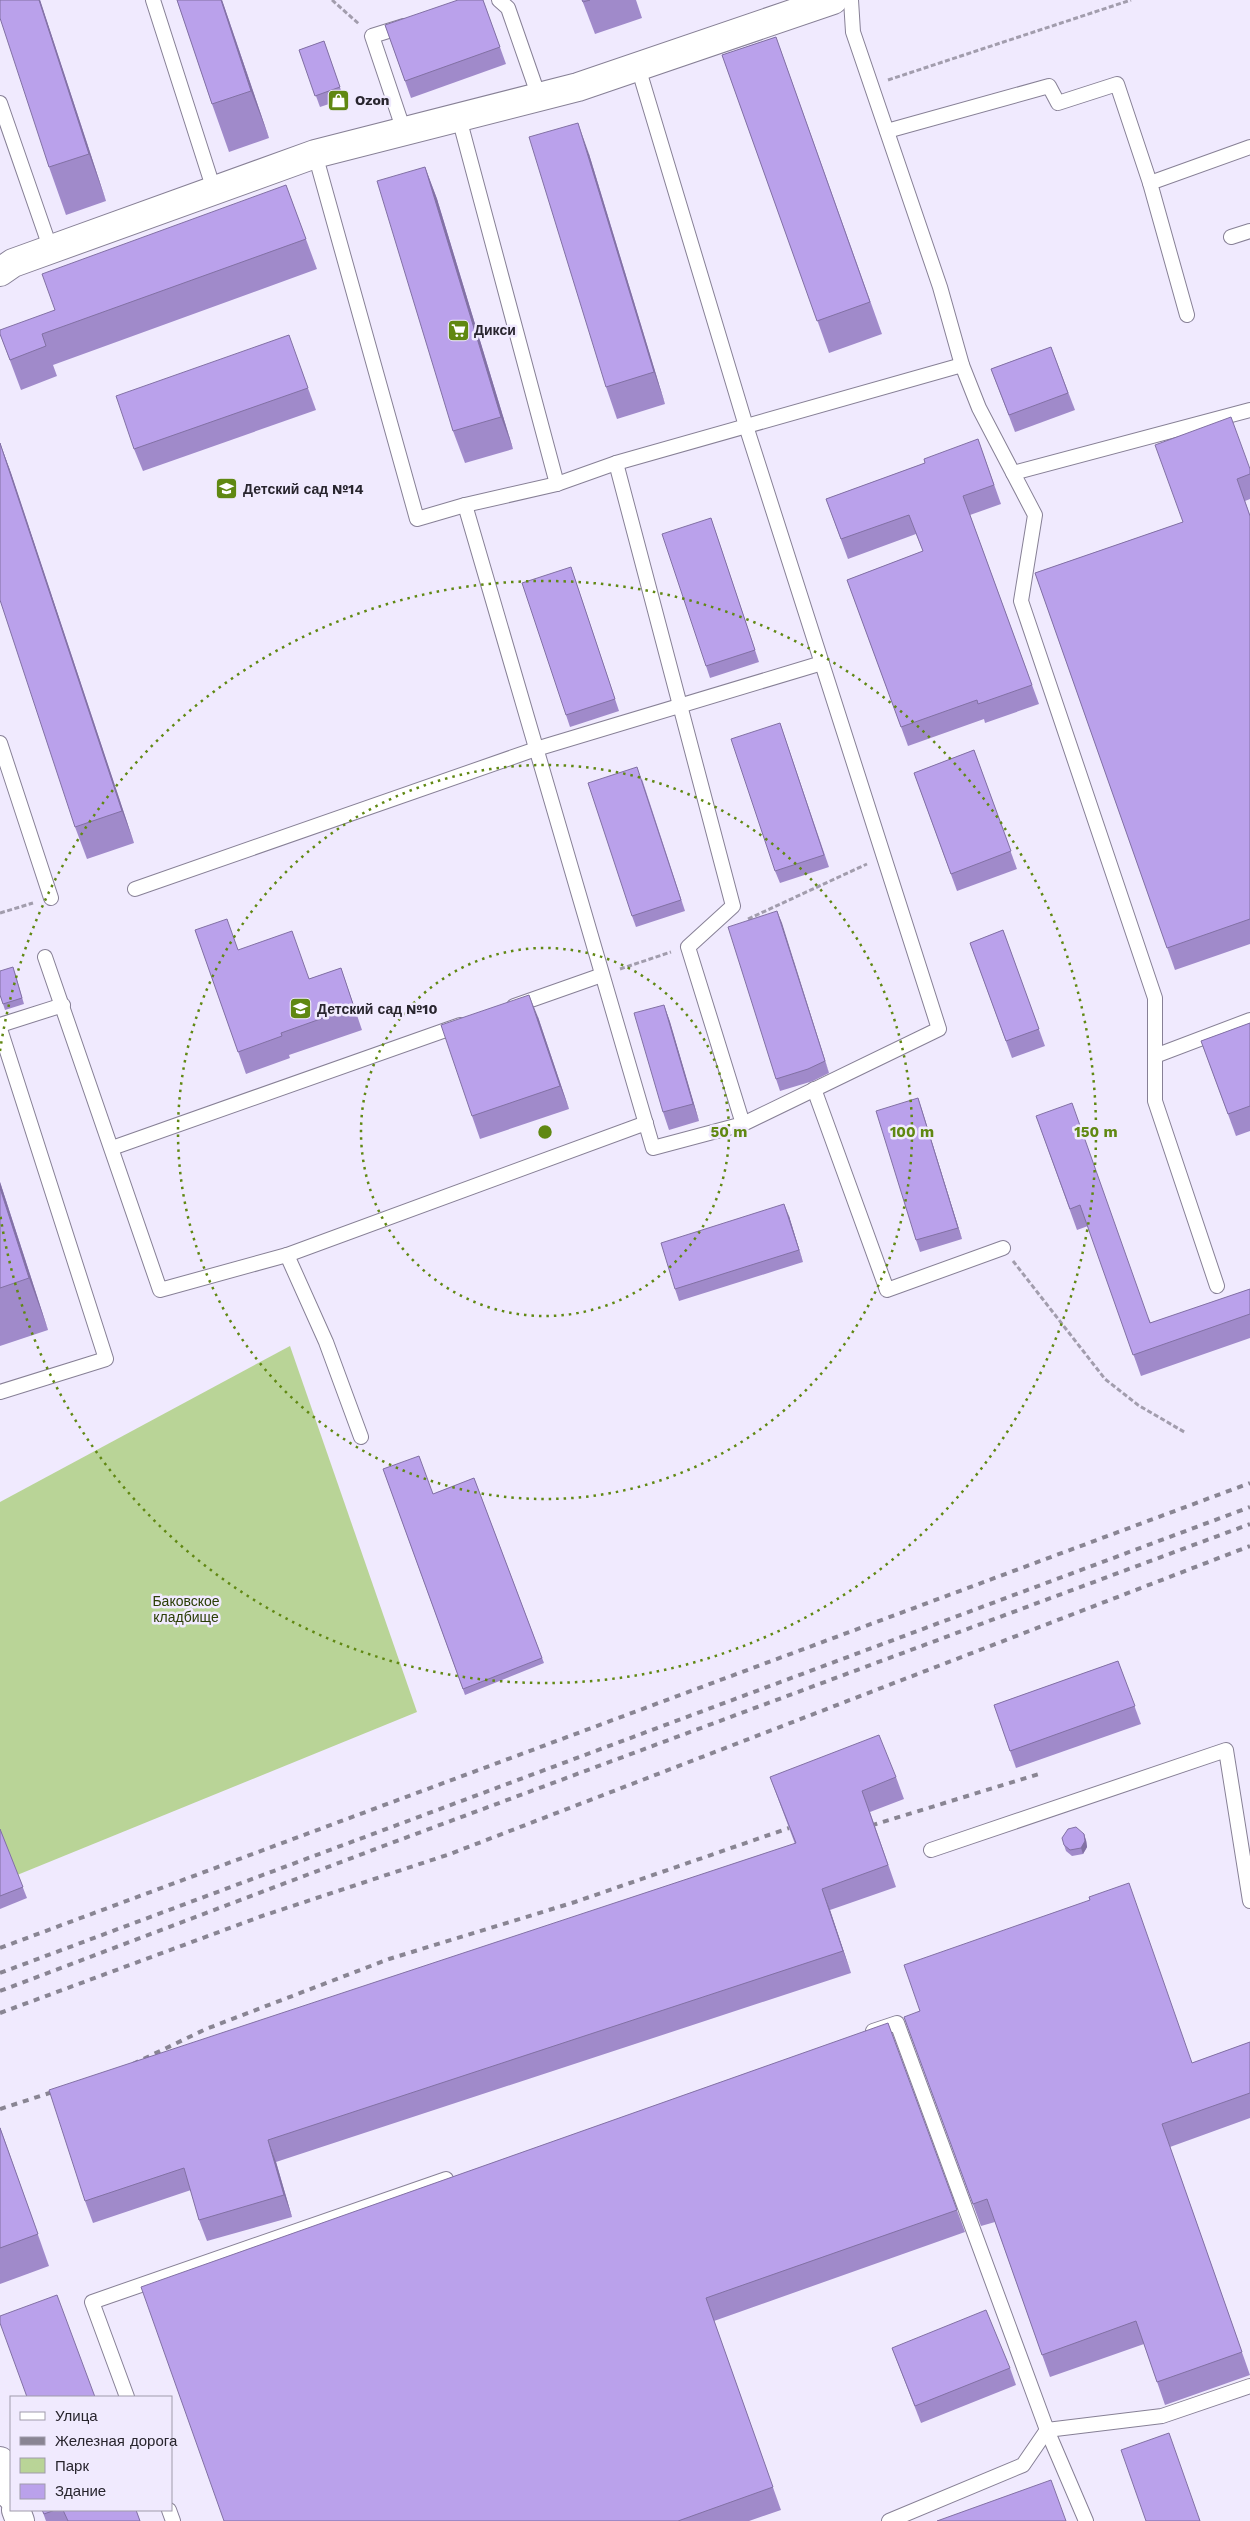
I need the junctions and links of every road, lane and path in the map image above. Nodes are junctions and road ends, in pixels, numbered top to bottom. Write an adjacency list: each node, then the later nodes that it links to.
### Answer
1 (153, 0): 19 (lane)
2 (332, 0): 8 (path)
3 (498, 0): 11 (lane)
4 (833, 0): 9 (street)
5 (851, 0): 10 (lane)
6 (1131, 0): 10 (path)
7 (419, 21): 8 (lane)
8 (372, 36): 15 (lane)
9 (638, 67): 11 (street); 27 (lane)
10 (871, 86): 14 (lane)
11 (539, 97): 13 (street)
12 (0, 103): 22 (lane)
13 (459, 118): 15 (street); 30 (lane)
14 (886, 131): 18 (lane); 25 (lane)
15 (404, 132): 17 (street)
16 (1250, 147): 18 (lane)
17 (315, 154): 19 (street); 31 (lane)
18 (1150, 183): 24 (lane)
19 (214, 190): 22 (street)
20 (1250, 231): 21 (lane)
21 (1231, 238)
22 (51, 250): 23 (street)
23 (0, 272)
24 (1188, 315)
25 (962, 366): 27 (lane); 29 (lane)
26 (1250, 410): 29 (lane)
27 (746, 426): 28 (lane); 32 (lane)
28 (616, 463): 30 (lane); 33 (lane)
29 (1013, 473): 47 (lane)
30 (557, 484): 31 (lane)
31 (465, 505): 35 (lane)
32 (822, 663): 33 (lane); 48 (lane)
33 (680, 706): 35 (lane); 50 (lane)
34 (0, 742): 37 (lane)
35 (536, 749): 36 (lane); 40 (lane)
36 (135, 889)
37 (51, 898): 38 (path)
38 (0, 913)
39 (45, 957): 41 (lane)
40 (602, 974): 42 (lane); 49 (lane)
41 (63, 1005): 45 (lane); 51 (lane)
42 (501, 1010)
43 (473, 1020): 51 (lane)
44 (1250, 1020): 47 (lane)
45 (0, 1025)
46 (0, 1029): 55 (lane)
47 (1155, 1056): 54 (lane)
48 (814, 1090): 50 (lane); 52 (lane)
49 (646, 1123): 50 (lane); 53 (lane)
50 (743, 1124)
51 (112, 1148): 53 (lane)
52 (1003, 1248): 56 (path)
53 (287, 1255): 57 (lane)
54 (1217, 1286)
55 (0, 1392)
56 (1186, 1433)
57 (361, 1437)
58 (931, 1850): 59 (lane)
59 (1250, 1901)
60 (860, 2036): 64 (lane)
61 (457, 2176): 63 (lane)
62 (1250, 2386): 64 (lane)
63 (127, 2396)
64 (1047, 2430): 67 (lane); 68 (lane)
65 (0, 2462): 66 (street)
66 (10, 2493)
67 (890, 2521)
68 (1086, 2521)

